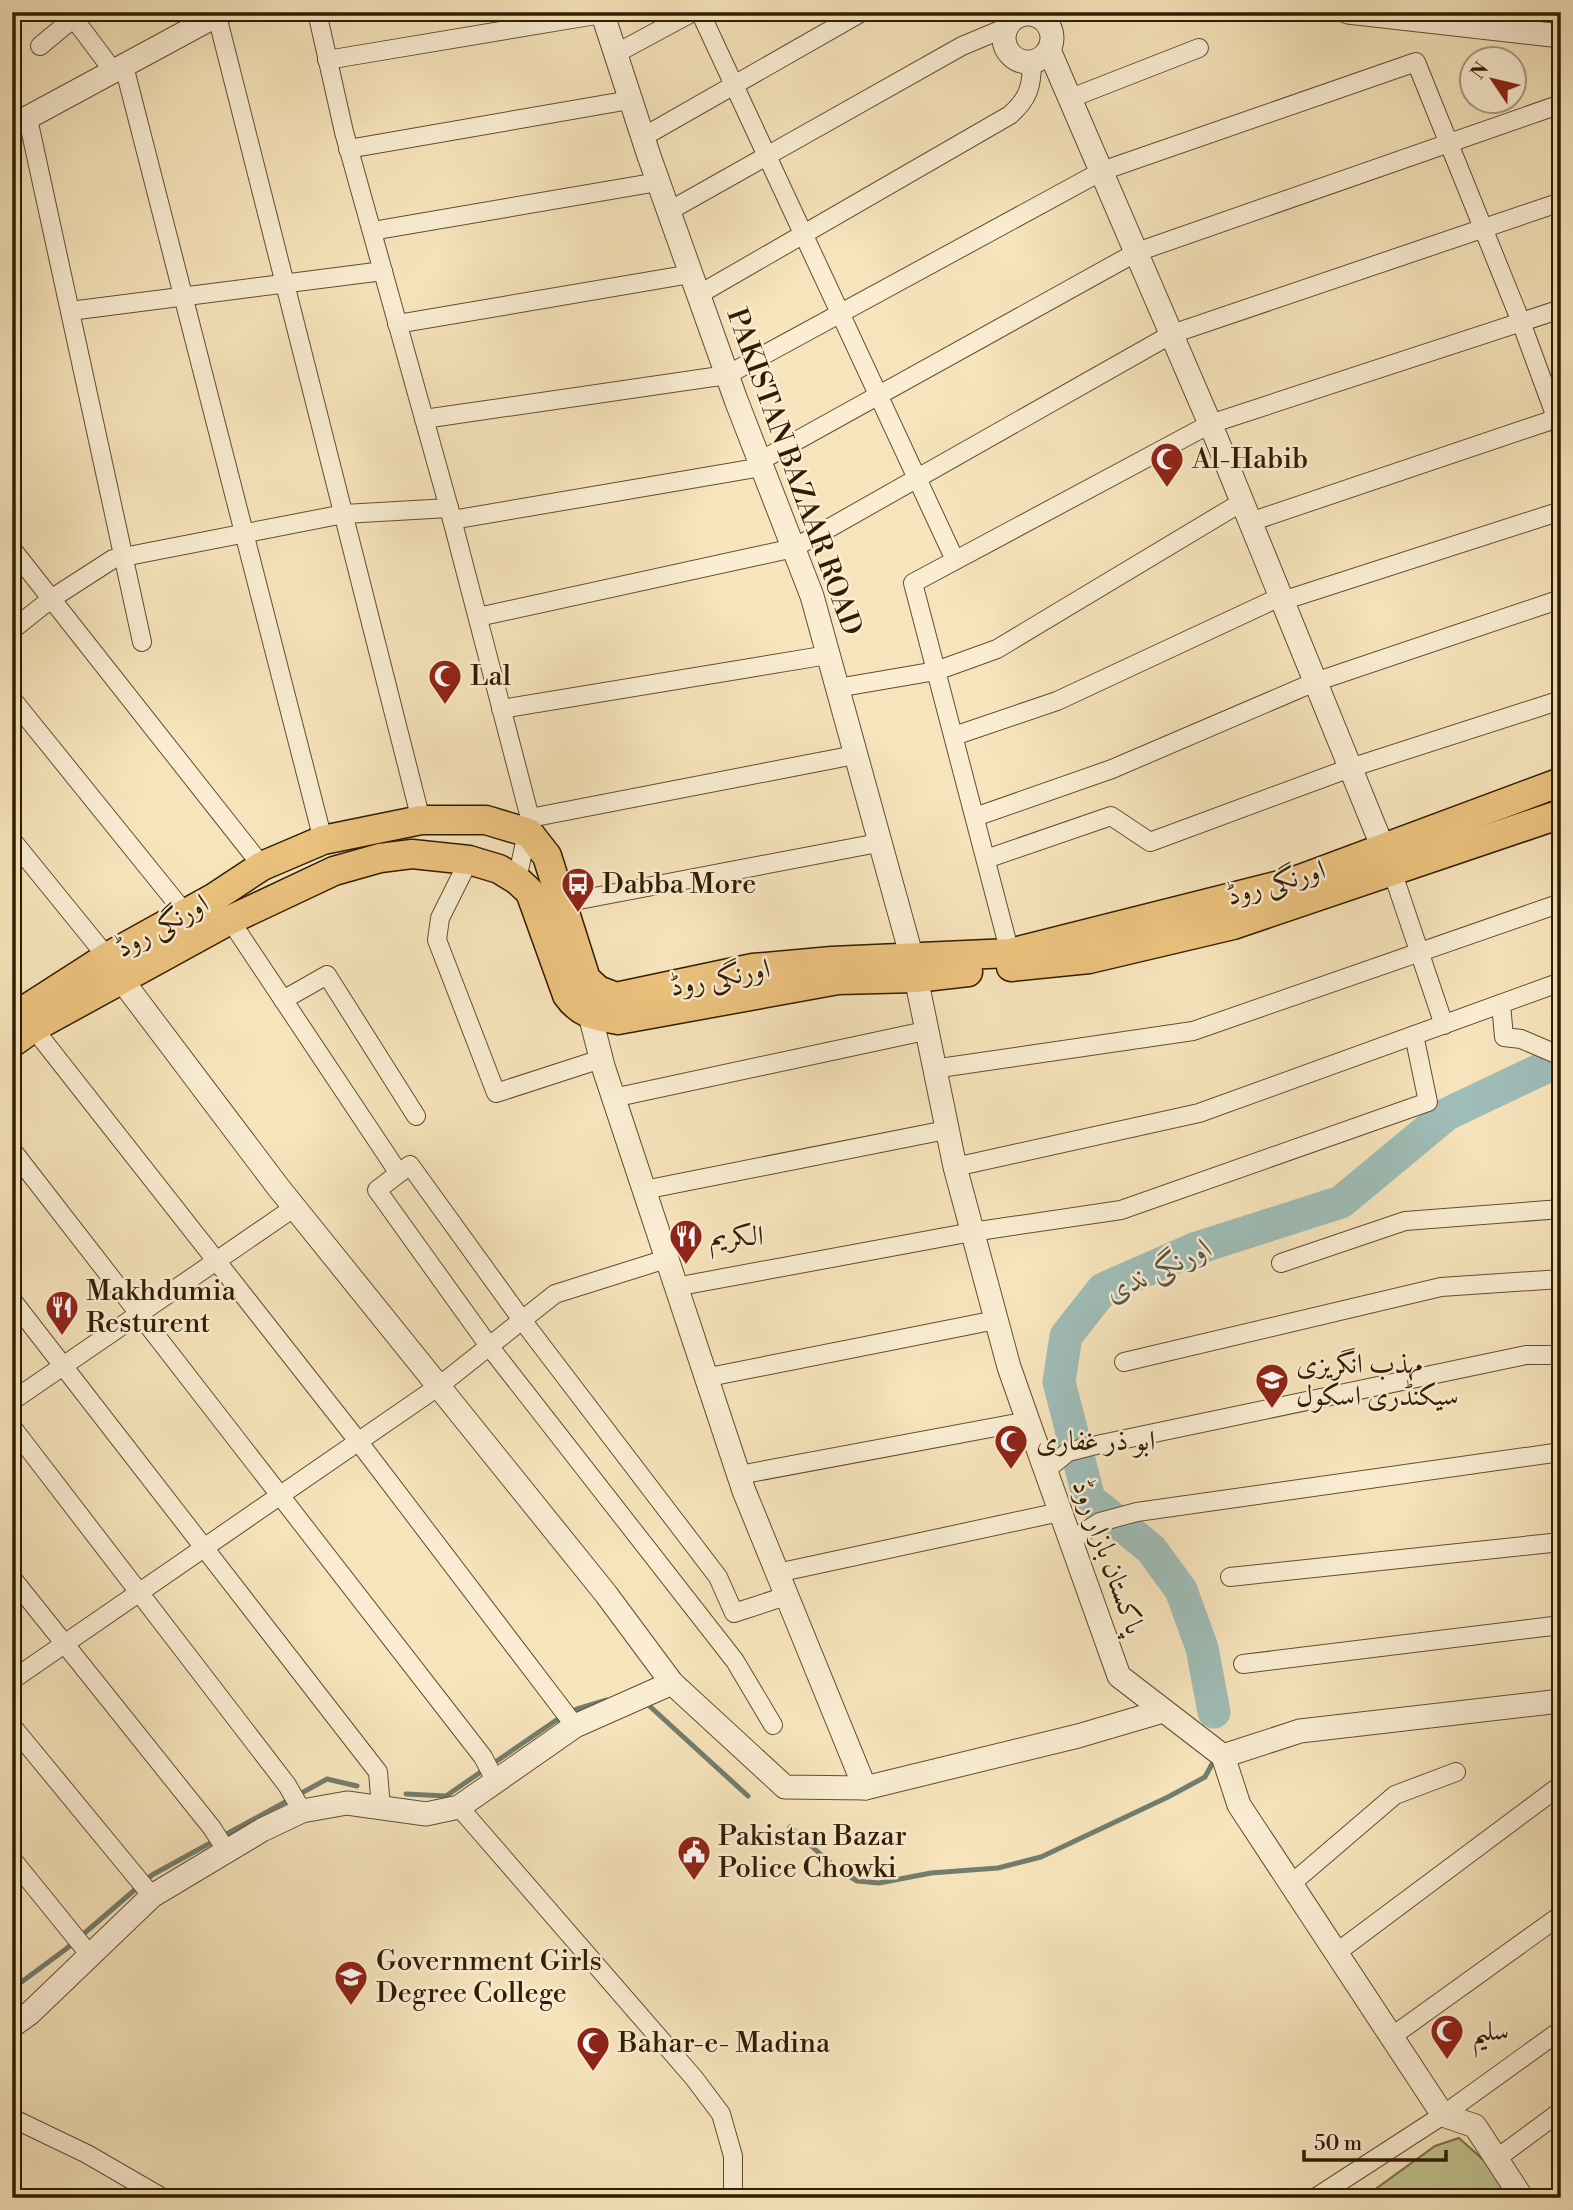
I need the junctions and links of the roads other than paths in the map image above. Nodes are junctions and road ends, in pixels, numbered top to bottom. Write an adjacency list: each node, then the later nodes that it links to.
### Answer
1 (317, 12): 17 (street)
2 (693, 12): 15 (street)
3 (699, 12): 19 (street)
4 (862, 12): 19 (street)
5 (602, 13): 15 (street, PAKISTAN BAZAAR ROAD); 17 (street)
6 (1359, 13): 9 (street)
7 (75, 14): 13 (street); 18 (street)
8 (220, 14): 18 (street); 37 (street)
9 (1421, 16): 11 (street)
10 (1014, 18): 16 (street); 16 (street); 27 (street)
11 (1491, 20): 12 (street)
12 (1561, 36)
13 (40, 46)
14 (1199, 48): 20 (street)
15 (615, 54): 21 (street, PAKISTAN BAZAAR ROAD)
16 (1041, 56): 20 (street); 34 (street)
17 (327, 60): 26 (street)
18 (119, 69): 23 (street); 39 (street)
19 (734, 85): 24 (street); 27 (street)
20 (1071, 98): 28 (street)
21 (631, 100): 24 (street, PAKISTAN BAZAAR ROAD); 26 (street)
22 (1561, 104): 25 (street)
23 (20, 122): 41 (street)
24 (643, 137): 29 (street, PAKISTAN BAZAAR ROAD)
25 (1449, 143): 28 (street); 32 (street); 35 (street)
26 (348, 149): 33 (street)
27 (767, 156): 31 (street); 34 (street)
28 (1102, 171): 35 (street); 42 (street)
29 (658, 182): 31 (street, PAKISTAN BAZAAR ROAD); 33 (street)
30 (1561, 202): 32 (street)
31 (669, 211): 38 (street, PAKISTAN BAZAAR ROAD)
32 (1483, 229): 43 (street); 45 (street)
33 (372, 231): 36 (street)
34 (803, 234): 38 (street); 42 (street)
35 (1137, 252): 45 (street); 47 (street)
36 (383, 271): 37 (street); 44 (street)
37 (285, 284): 39 (street); 55 (street)
38 (695, 284): 44 (street); 46 (street, PAKISTAN BAZAAR ROAD)
39 (183, 297): 41 (street); 57 (street)
40 (1561, 309): 43 (street)
41 (70, 312): 60 (street)
42 (840, 313): 46 (street); 47 (street)
43 (1521, 322): 49 (street); 50 (street)
44 (397, 324): 48 (street)
45 (1172, 334): 50 (street); 52 (street)
46 (727, 374): 48 (street); 51 (street, PAKISTAN BAZAAR ROAD)
47 (878, 395): 51 (street); 52 (street)
48 (424, 419): 56 (street)
49 (1559, 422): 54 (street)
50 (1210, 424): 54 (street); 61 (street)
51 (761, 464): 56 (street); 58 (street, PAKISTAN BAZAAR ROAD)
52 (917, 478): 58 (street); 61 (street)
53 (1561, 511): 63 (street)
54 (1246, 512): 63 (street); 69 (street)
55 (344, 514): 56 (street); 57 (street); 81 (street)
56 (451, 514): 65 (street)
57 (244, 534): 60 (street); 83 (street)
58 (794, 548): 65 (street); 68 (street, PAKISTAN BAZAAR ROAD)
59 (12, 549): 62 (street)
60 (124, 557): 62 (street); 67 (street)
61 (955, 560): 69 (street)
62 (51, 599): 66 (street); 89 (street)
63 (1281, 599): 70 (street); 75 (street)
64 (1561, 599): 70 (street)
65 (478, 617): 74 (street)
66 (12, 630)
67 (142, 642)
68 (828, 655): 71 (street, PAKISTAN BAZAAR ROAD); 74 (street)
69 (936, 671): 71 (street); 75 (street)
70 (1315, 682): 77 (street); 80 (street)
71 (837, 688): 76 (street, PAKISTAN BAZAAR ROAD)
72 (12, 699): 93 (street)
73 (1561, 700): 77 (street)
74 (501, 709): 82 (street)
75 (954, 736): 80 (street)
76 (855, 755): 82 (street); 85 (street, PAKISTAN BAZAAR ROAD)
77 (1350, 768): 86 (street); 87 (street)
78 (1561, 782): 87 (main road, اورنگی روڈ)
79 (1561, 814): 87 (main road, اورنگی روڈ)
80 (975, 817): 86 (street)
81 (421, 820): 82 (main road, اورنگی روڈ); 83 (main road, اورنگی روڈ)
82 (530, 826): 90 (street); 91 (main road)
83 (323, 840): 89 (main road, اورنگی روڈ)
84 (12, 841): 97 (street)
85 (878, 843): 91 (street); 98 (street, PAKISTAN BAZAAR ROAD)
86 (986, 859): 96 (street)
87 (1387, 859): 95 (street); 96 (main road, اورنگی روڈ); 98 (main road, اورنگی روڈ)
88 (469, 860): 90 (main road, اورنگی روڈ); 94 (main road, اورنگی روڈ); 109 (street)
89 (262, 866): 93 (main road, اورنگی روڈ)
90 (517, 880): 103 (main road)
91 (563, 903): 100 (main road)
92 (1561, 903): 95 (street)
93 (184, 912): 97 (main road, اورنگی روڈ)
94 (230, 920): 97 (main road, اورنگی روڈ); 101 (street)
95 (1419, 952): 105 (street); 110 (street)
96 (1010, 953): 98 (main road, اورنگی روڈ)
97 (114, 968): 104 (main road, اورنگی روڈ); 118 (street)
98 (914, 968): 100 (main road, اورنگی روڈ); 103 (main road, اورنگی روڈ); 106 (street, پاکستان بازار روڈ)
99 (1561, 982): 102 (street)
100 (592, 985): 103 (street)
101 (283, 1000): 112 (street); 116 (street)
102 (1500, 1004): 105 (street); 108 (street)
103 (590, 1015): 109 (street)
104 (18, 1021): 122 (street)
105 (1444, 1025): 107 (street)
106 (925, 1031): 110 (street, پاکستان بازار روڈ); 111 (street)
107 (1414, 1035): 115 (street); 120 (street)
108 (1561, 1056)
109 (601, 1059): 111 (street)
110 (933, 1069): 113 (street, پاکستان بازار روڈ)
111 (613, 1098): 117 (street)
112 (416, 1116)
113 (946, 1130): 115 (street, پاکستان بازار روڈ); 117 (street)
114 (12, 1150): 127 (street)
115 (955, 1167): 120 (street, پاکستان بازار روڈ)
116 (398, 1172): 128 (street); 130 (street)
117 (643, 1190): 121 (street)
118 (295, 1207): 122 (street); 135 (street)
119 (1561, 1209): 123 (street)
120 (972, 1232): 125 (street); 129 (street, پاکستان بازار روڈ)
121 (666, 1259): 125 (street); 128 (street)
122 (216, 1261): 127 (street); 139 (street)
123 (1281, 1263)
124 (1561, 1279): 132 (street)
125 (675, 1287): 134 (street)
126 (12, 1300): 133 (street)
127 (139, 1313): 133 (street); 143 (street)
128 (522, 1320): 130 (street); 152 (street)
129 (996, 1321): 134 (street); 137 (street, پاکستان بازار روڈ)
130 (489, 1346): 135 (street); 161 (street)
131 (1561, 1355): 141 (street)
132 (1124, 1362)
133 (63, 1366): 136 (street); 147 (street)
134 (704, 1378): 142 (street)
135 (439, 1386): 139 (street); 157 (street)
136 (12, 1401)
137 (1028, 1421): 141 (street, پاکستان بازار روڈ); 142 (street)
138 (12, 1427): 151 (street)
139 (358, 1441): 143 (street); 160 (street)
140 (1561, 1452): 145 (street)
141 (1046, 1470): 144 (street, پاکستان بازار روڈ)
142 (739, 1475): 148 (street)
143 (280, 1495): 147 (street); 164 (street)
144 (1060, 1512): 145 (street, پاکستان بازار روڈ); 148 (street)
145 (1071, 1540): 159 (street, پاکستان بازار روڈ)
146 (1561, 1542): 149 (street)
147 (204, 1547): 151 (street); 170 (street)
148 (777, 1573): 152 (street)
149 (1230, 1577)
150 (12, 1578): 154 (street)
151 (140, 1591): 154 (street); 168 (street)
152 (786, 1596): 167 (street)
153 (1561, 1625): 155 (street)
154 (64, 1644): 156 (street); 171 (street)
155 (1243, 1664)
156 (12, 1680)
157 (672, 1683): 160 (street); 167 (street)
158 (1561, 1702): 163 (street)
159 (1163, 1710): 163 (street, پاکستان بازار روڈ); 167 (street)
160 (573, 1723): 164 (street)
161 (773, 1725)
162 (12, 1726): 174 (street)
163 (1223, 1756): 173 (street)
164 (490, 1770): 169 (street)
165 (1456, 1772): 173 (street)
166 (1561, 1785): 177 (street)
167 (865, 1788)
168 (295, 1799): 170 (street); 171 (street)
169 (459, 1807): 170 (street); 186 (street)
170 (381, 1808)
171 (220, 1840): 174 (street)
172 (12, 1859): 176 (street)
173 (1291, 1884): 177 (street)
174 (149, 1892): 176 (street)
175 (1561, 1915): 180 (street)
176 (80, 1942): 178 (street)
177 (1336, 1953): 180 (street)
178 (12, 2026)
179 (1561, 2030): 182 (street)
180 (1391, 2037): 182 (street)
181 (1561, 2110): 184 (street)
182 (1443, 2115): 184 (street); 187 (street)
183 (12, 2118): 185 (street)
184 (1496, 2159): 188 (street)
185 (163, 2198)
186 (733, 2198)
187 (1315, 2198)
188 (1522, 2198)

